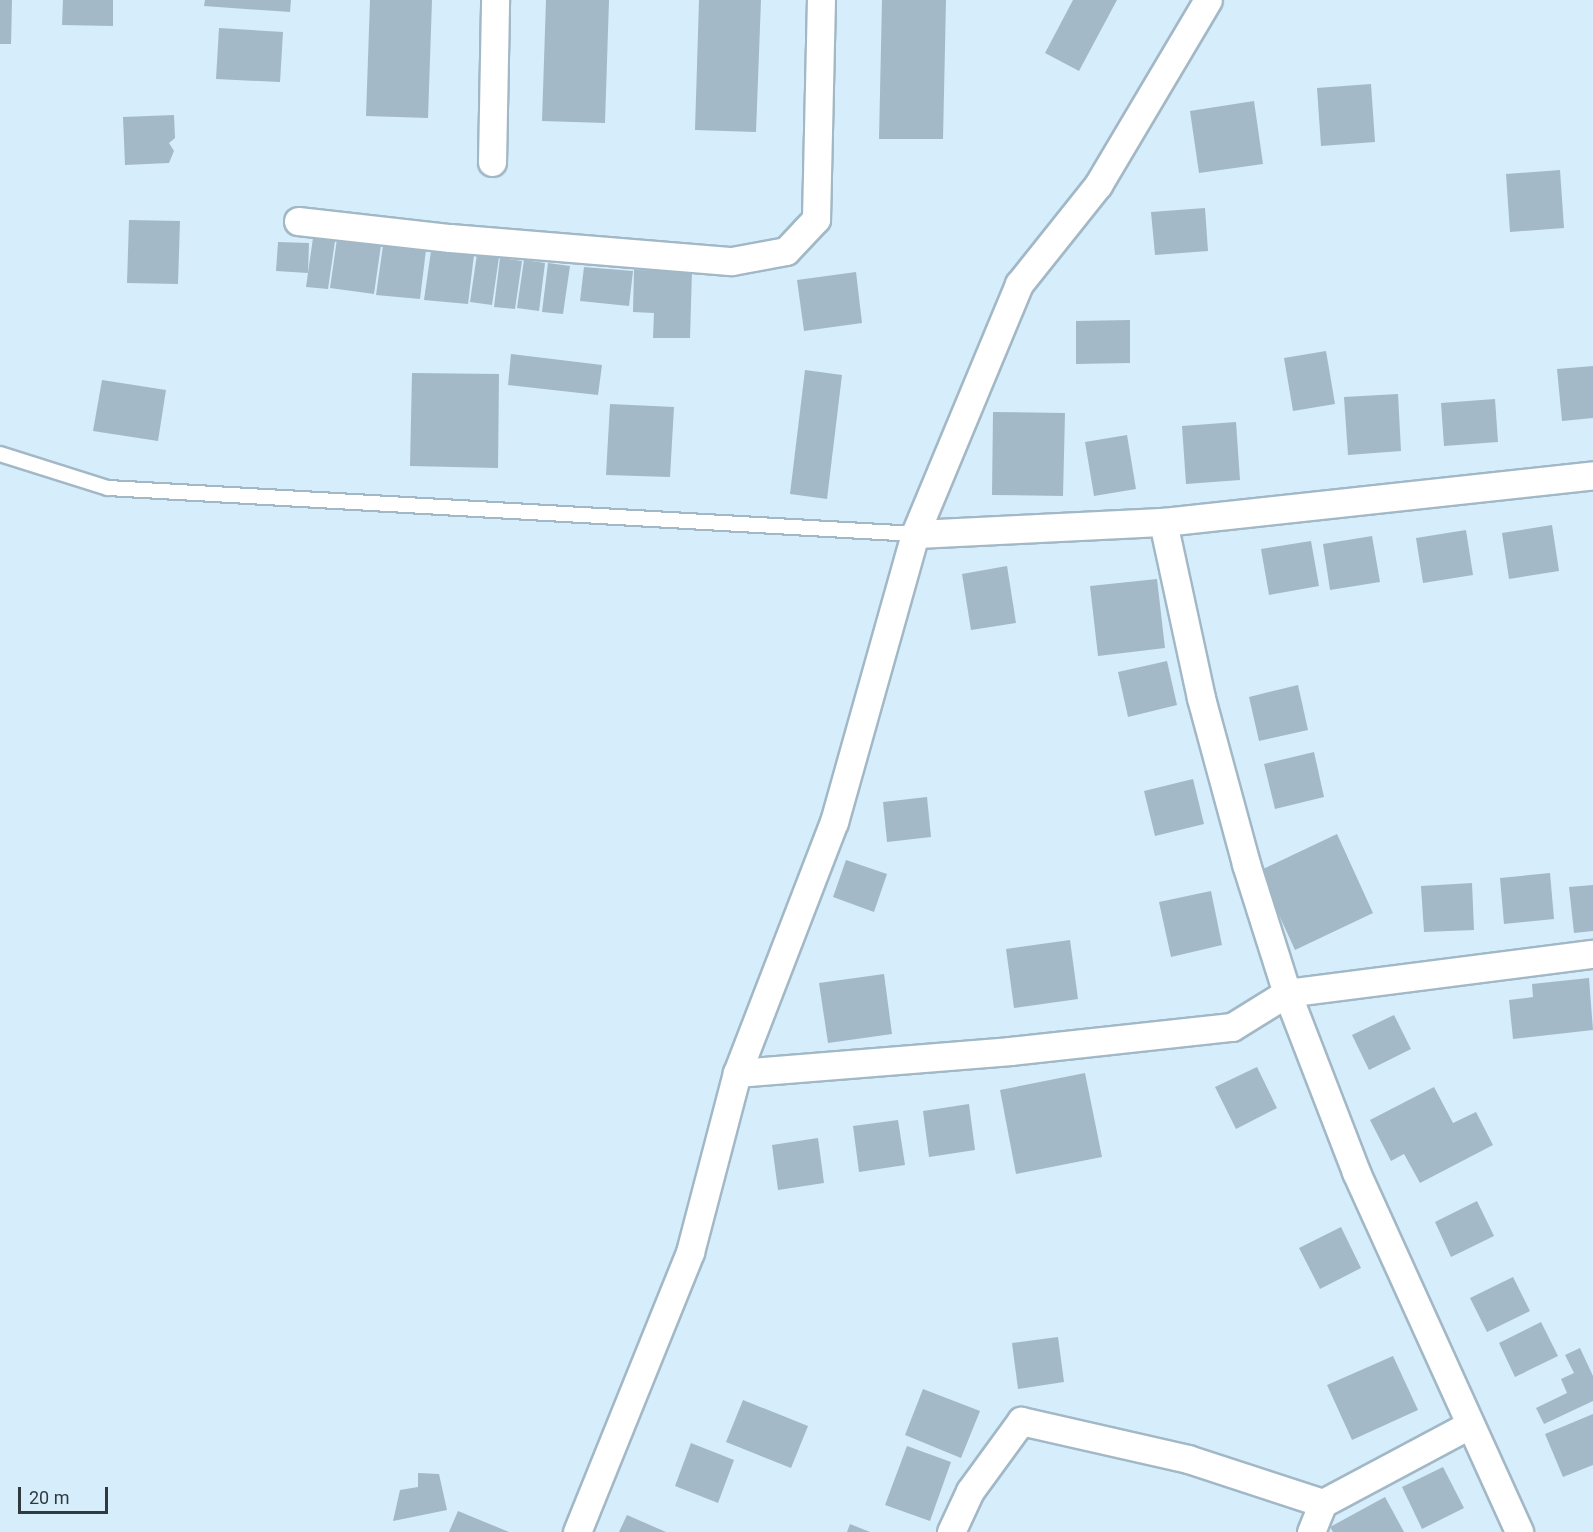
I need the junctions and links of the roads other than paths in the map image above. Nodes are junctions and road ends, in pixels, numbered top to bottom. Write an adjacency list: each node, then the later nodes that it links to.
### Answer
1 (495, 0): 4 (street)
2 (821, 0): 5 (street)
3 (1208, 0): 9 (street)
4 (492, 162)
5 (298, 221)
6 (0, 454): 9 (lane)
7 (1593, 475): 8 (street)
8 (1163, 522): 9 (street); 11 (street)
9 (915, 534): 12 (street)
10 (1593, 954): 11 (street)
11 (1287, 993): 12 (street); 13 (street)
12 (737, 1073): 15 (street)
13 (1469, 1425): 14 (street); 18 (street)
14 (1323, 1503): 16 (street); 17 (street)
15 (576, 1532)
16 (951, 1532)
17 (1311, 1532)
18 (1519, 1532)

